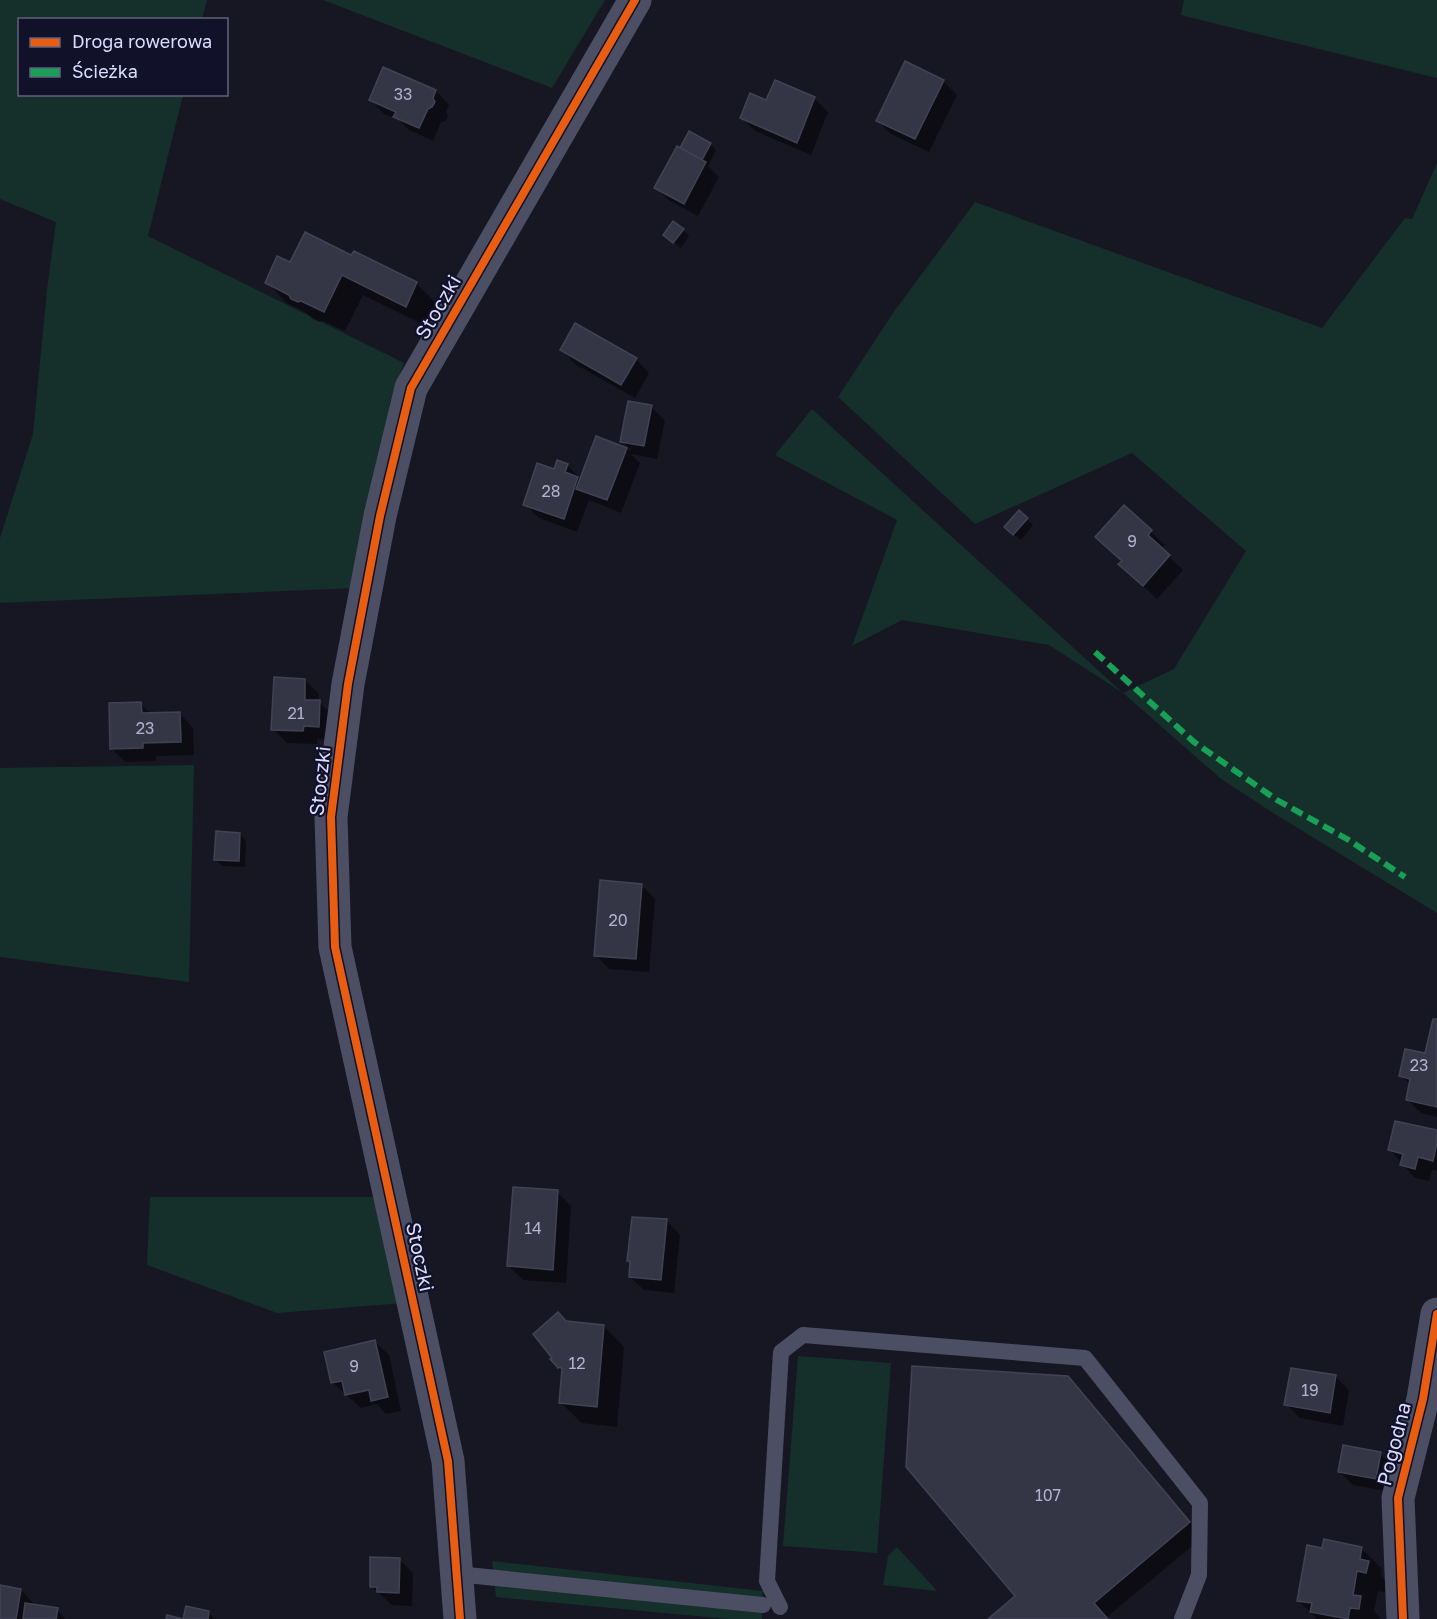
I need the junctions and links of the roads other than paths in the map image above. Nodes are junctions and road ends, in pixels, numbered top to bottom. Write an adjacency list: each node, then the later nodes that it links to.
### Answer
1 (635, 0): 3 (street, Stoczki)
2 (1437, 1314): 8 (street, Pogodna)
3 (457, 1574): 4 (lane); 6 (street, Stoczki)
4 (762, 1605)
5 (780, 1607): 7 (lane)
6 (460, 1619)
7 (1182, 1619)
8 (1403, 1619)

